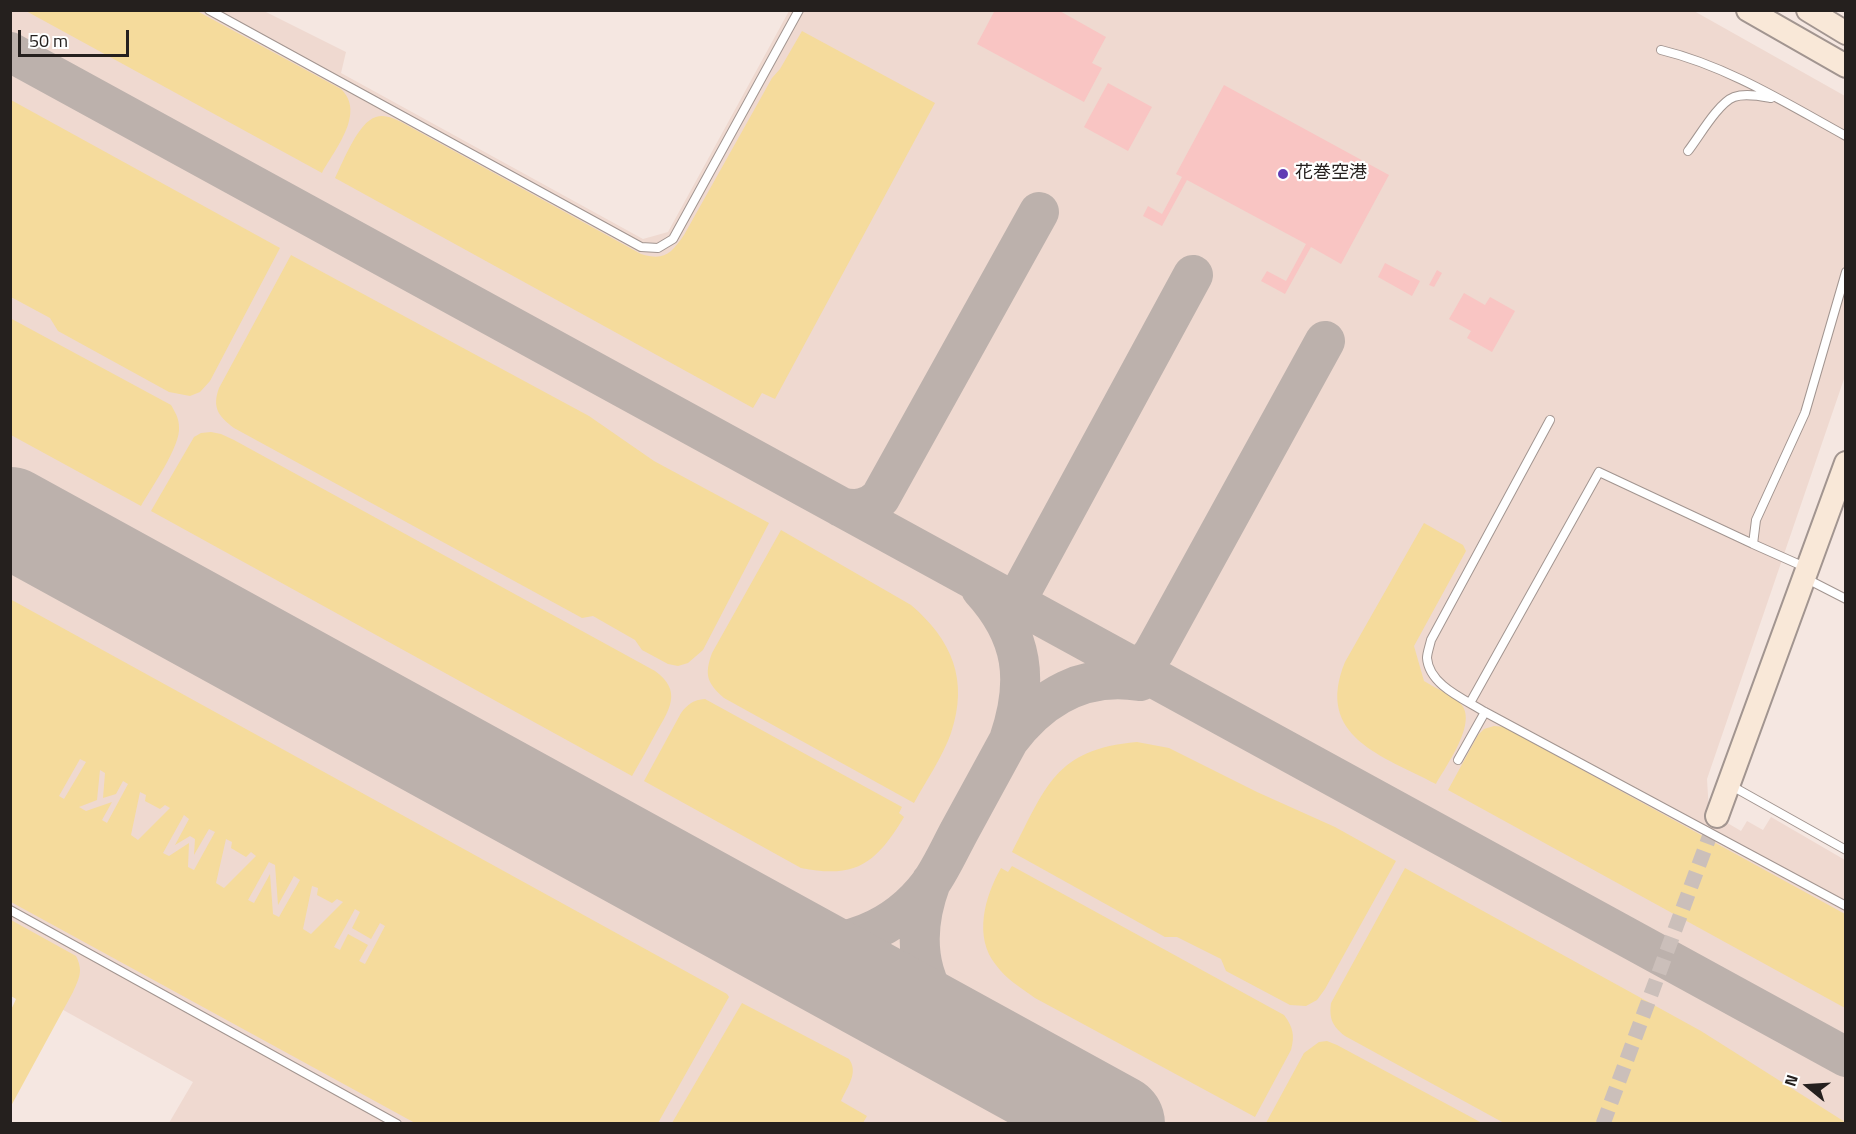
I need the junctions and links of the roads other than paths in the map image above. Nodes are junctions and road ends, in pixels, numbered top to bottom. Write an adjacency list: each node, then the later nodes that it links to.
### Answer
1 (209, 10): 2 (lane)
2 (799, 10)
3 (1748, 10): 7 (street)
4 (1808, 10): 5 (street)
5 (1845, 33)
6 (1661, 50): 8 (lane)
7 (1845, 66)
8 (1776, 98): 9 (lane); 10 (lane)
9 (1845, 136)
10 (1688, 151)
11 (1845, 272): 14 (lane)
12 (1550, 420): 17 (lane)
13 (1845, 463): 15 (street)
14 (1753, 544): 15 (lane); 17 (lane)
15 (1805, 572): 16 (lane); 20 (street)
16 (1845, 599)
17 (1470, 703): 18 (lane)
18 (1485, 711): 19 (lane); 23 (lane)
19 (1458, 760)
20 (1729, 784): 21 (street); 22 (lane)
21 (1718, 816)
22 (1845, 850)
23 (1845, 906)
24 (10, 910): 25 (lane)
25 (397, 1124)

